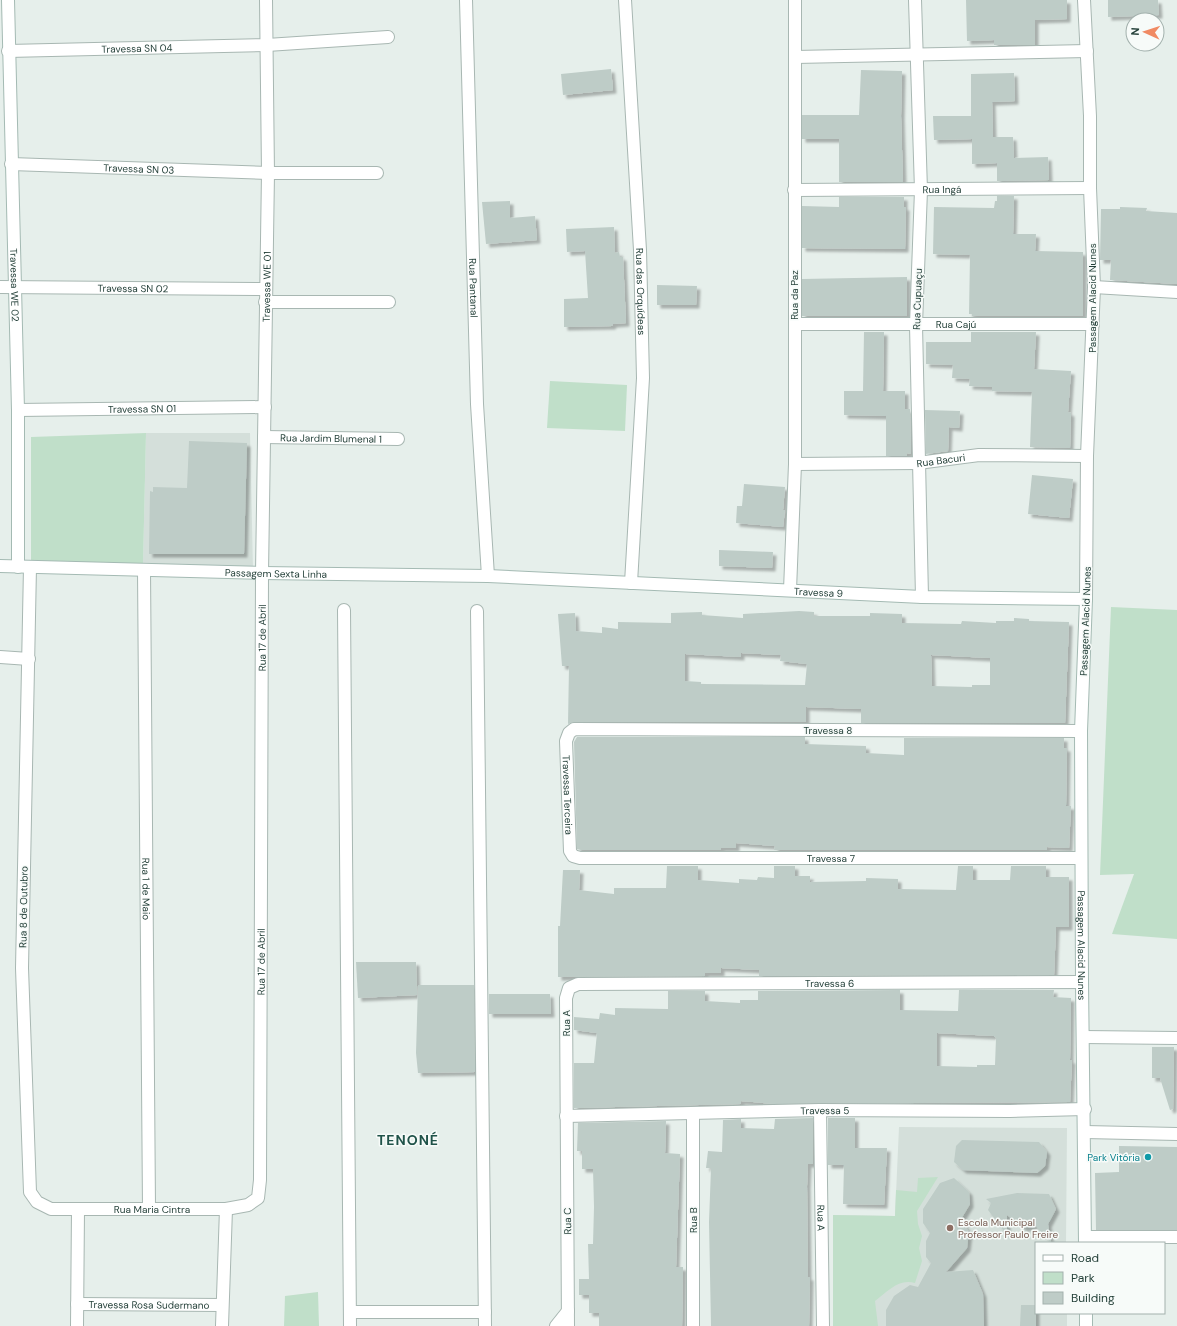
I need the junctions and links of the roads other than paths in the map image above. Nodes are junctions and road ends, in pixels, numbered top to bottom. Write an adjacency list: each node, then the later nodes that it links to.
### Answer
1 (266, 0): 9 (street, Travessa WE 01)
2 (466, 0): 42 (street, Rua Pantanal)
3 (625, 0): 44 (street, Rua das Orquídeas)
4 (795, 0): 13 (street, Rua da Paz)
5 (915, 0): 12 (street, Rua Cupuaçu)
6 (1084, 0): 11 (street, Passagem Alacid Nunes)
7 (6, 2): 10 (street, Travessa WE 02)
8 (388, 37): 9 (street, Travessa SN 04)
9 (266, 45): 10 (street, Travessa SN 04); 15 (street, Travessa WE 01)
10 (8, 51): 14 (street, Travessa WE 02)
11 (1087, 51): 12 (street); 17 (street, Passagem Alacid Nunes)
12 (917, 54): 13 (street); 19 (street, Rua Cupuaçu)
13 (795, 57): 18 (street, Rua da Paz)
14 (11, 164): 15 (street, Travessa SN 03); 21 (street, Travessa WE 02)
15 (268, 173): 16 (street, Travessa SN 03); 23 (street, Travessa WE 01)
16 (377, 173)
17 (1090, 188): 19 (street, Rua Ingá); 22 (street, Passagem Alacid Nunes)
18 (794, 190): 19 (street, Rua Ingá); 27 (street, Rua da Paz)
19 (921, 190): 29 (street, Rua Cupuaçu)
20 (0, 286): 21 (street, Travessa SN 02)
21 (14, 287): 23 (street, Travessa SN 02); 31 (street, Travessa WE 02)
22 (1094, 287): 24 (street); 28 (street, Passagem Alacid Nunes)
23 (266, 289): 25 (street, Travessa WE 01)
24 (1177, 292)
25 (265, 302): 26 (street); 30 (street, Travessa WE 01)
26 (389, 302)
27 (795, 324): 29 (street, Rua Cajú); 36 (street, Rua da Paz)
28 (1093, 324): 29 (street, Rua Cajú); 34 (street, Passagem Alacid Nunes)
29 (916, 325): 35 (street, Rua Cupuaçu)
30 (265, 407): 31 (street, Travessa SN 01); 32 (street, Travessa WE 01)
31 (18, 410): 38 (street, Travessa WE 02)
32 (264, 437): 33 (street, Rua Jardim Blumenal 1); 41 (street, Travessa WE 01)
33 (398, 439)
34 (1087, 456): 35 (street, Rua Bacuri); 47 (street, Passagem Alacid Nunes)
35 (918, 463): 36 (street, Rua Bacuri); 46 (street, Rua Cupuaçu)
36 (795, 464): 45 (street, Rua da Paz)
37 (0, 566): 38 (street, Passagem Sexta Linha)
38 (18, 567): 39 (street, Passagem Sexta Linha)
39 (30, 567): 40 (street, Passagem Sexta Linha); 51 (street, Rua 8 de Outubro)
40 (144, 570): 41 (street, Passagem Sexta Linha); 66 (street, Rua 1 de Maio)
41 (262, 573): 42 (street, Passagem Sexta Linha); 67 (street, Rua 17 de Abril)
42 (488, 576): 43 (street, Passagem Sexta Linha)
43 (552, 579): 44 (street, Travessa 9)
44 (631, 582): 45 (street, Travessa 9)
45 (790, 590): 46 (street, Travessa 9)
46 (922, 597): 47 (street, Travessa 9)
47 (1086, 599): 53 (street, Passagem Alacid Nunes)
48 (344, 610): 74 (street)
49 (477, 611): 75 (street)
50 (0, 657): 51 (street)
51 (29, 659): 68 (street, Rua 8 de Outubro)
52 (574, 729): 53 (street, Travessa 8); 54 (street, Travessa Terceira)
53 (1081, 732): 55 (street, Passagem Alacid Nunes)
54 (580, 858): 55 (street, Travessa 7)
55 (1081, 858): 56 (street, Passagem Alacid Nunes)
56 (1082, 982): 57 (street, Travessa 6); 58 (street, Passagem Alacid Nunes)
57 (578, 984): 63 (street, Rua A)
58 (1083, 1037): 59 (street); 60 (street, Passagem Alacid Nunes)
59 (1177, 1038)
60 (1085, 1109): 61 (street, Travessa 5); 64 (street, Passagem Alacid Nunes)
61 (820, 1110): 62 (street, Travessa 5); 84 (street, Rua A)
62 (693, 1113): 63 (street, Travessa 5); 83 (street, Rua B)
63 (566, 1116): 73 (street, Rua C)
64 (1085, 1132): 65 (street); 70 (street, Passagem Alacid Nunes)
65 (1177, 1134)
66 (149, 1208): 67 (street, Rua Maria Cintra); 68 (street, Rua Maria Cintra)
67 (226, 1208): 72 (street)
68 (78, 1210): 71 (street)
69 (1177, 1237): 70 (street)
70 (1086, 1240)
71 (77, 1304): 72 (street, Travessa Rosa Sudermano); 77 (street)
72 (222, 1305): 78 (street)
73 (568, 1311): 81 (street); 82 (street, Rua C)
74 (350, 1312): 75 (street); 79 (street)
75 (485, 1312): 80 (street)
76 (1086, 1314): 85 (street)
77 (77, 1326)
78 (222, 1326)
79 (350, 1326)
80 (485, 1326)
81 (556, 1326)
82 (568, 1326)
83 (693, 1326)
84 (823, 1326)
85 (1086, 1326)

